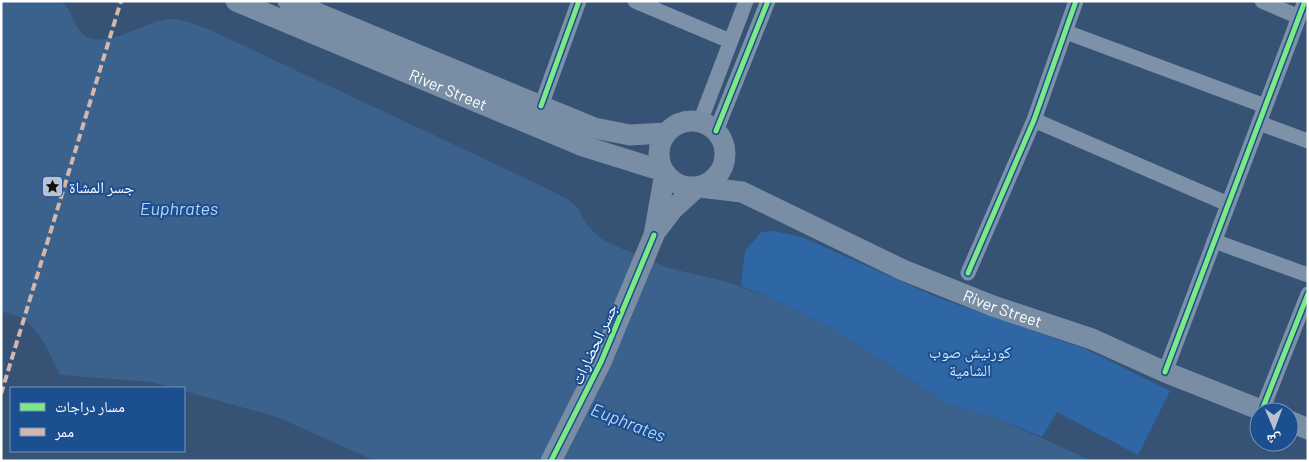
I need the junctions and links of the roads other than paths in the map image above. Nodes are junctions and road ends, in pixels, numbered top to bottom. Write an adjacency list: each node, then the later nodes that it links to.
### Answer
1 (236, 1): 12 (main road, River Street)
2 (288, 1): 12 (main road, River Street)
3 (579, 1): 14 (street)
4 (635, 1): 13 (street)
5 (746, 1): 13 (street)
6 (768, 1): 18 (street)
7 (1076, 1): 11 (street)
8 (1262, 1): 10 (street)
9 (1305, 1): 10 (street)
10 (1299, 17): 15 (street)
11 (1066, 32): 15 (street); 16 (street)
12 (350, 38): 14 (main road, River Street); 22 (main road, River Street)
13 (730, 41): 18 (street)
14 (541, 106): 19 (main road, River Street)
15 (1265, 106): 17 (street)
16 (1034, 120): 25 (street); 28 (street)
17 (1259, 123): 20 (street); 25 (street)
18 (708, 126): 19 (main road); 21 (main road)
19 (666, 134): 22 (main road)
20 (1308, 141)
21 (726, 154): 23 (main road); 24 (main road)
22 (664, 172): 23 (main road); 26 (main road)
23 (698, 187): 24 (main road, River Street); 26 (main road)
24 (742, 192): 31 (main road, River Street)
25 (1228, 204): 27 (street)
26 (654, 235): 34 (main road, جسر الحضارات)
27 (1214, 241): 29 (street); 31 (street)
28 (968, 273)
29 (1308, 275)
30 (1308, 294): 32 (street)
31 (1165, 372): 33 (main road, River Street)
32 (1267, 402)
33 (1249, 405)
34 (551, 461)

